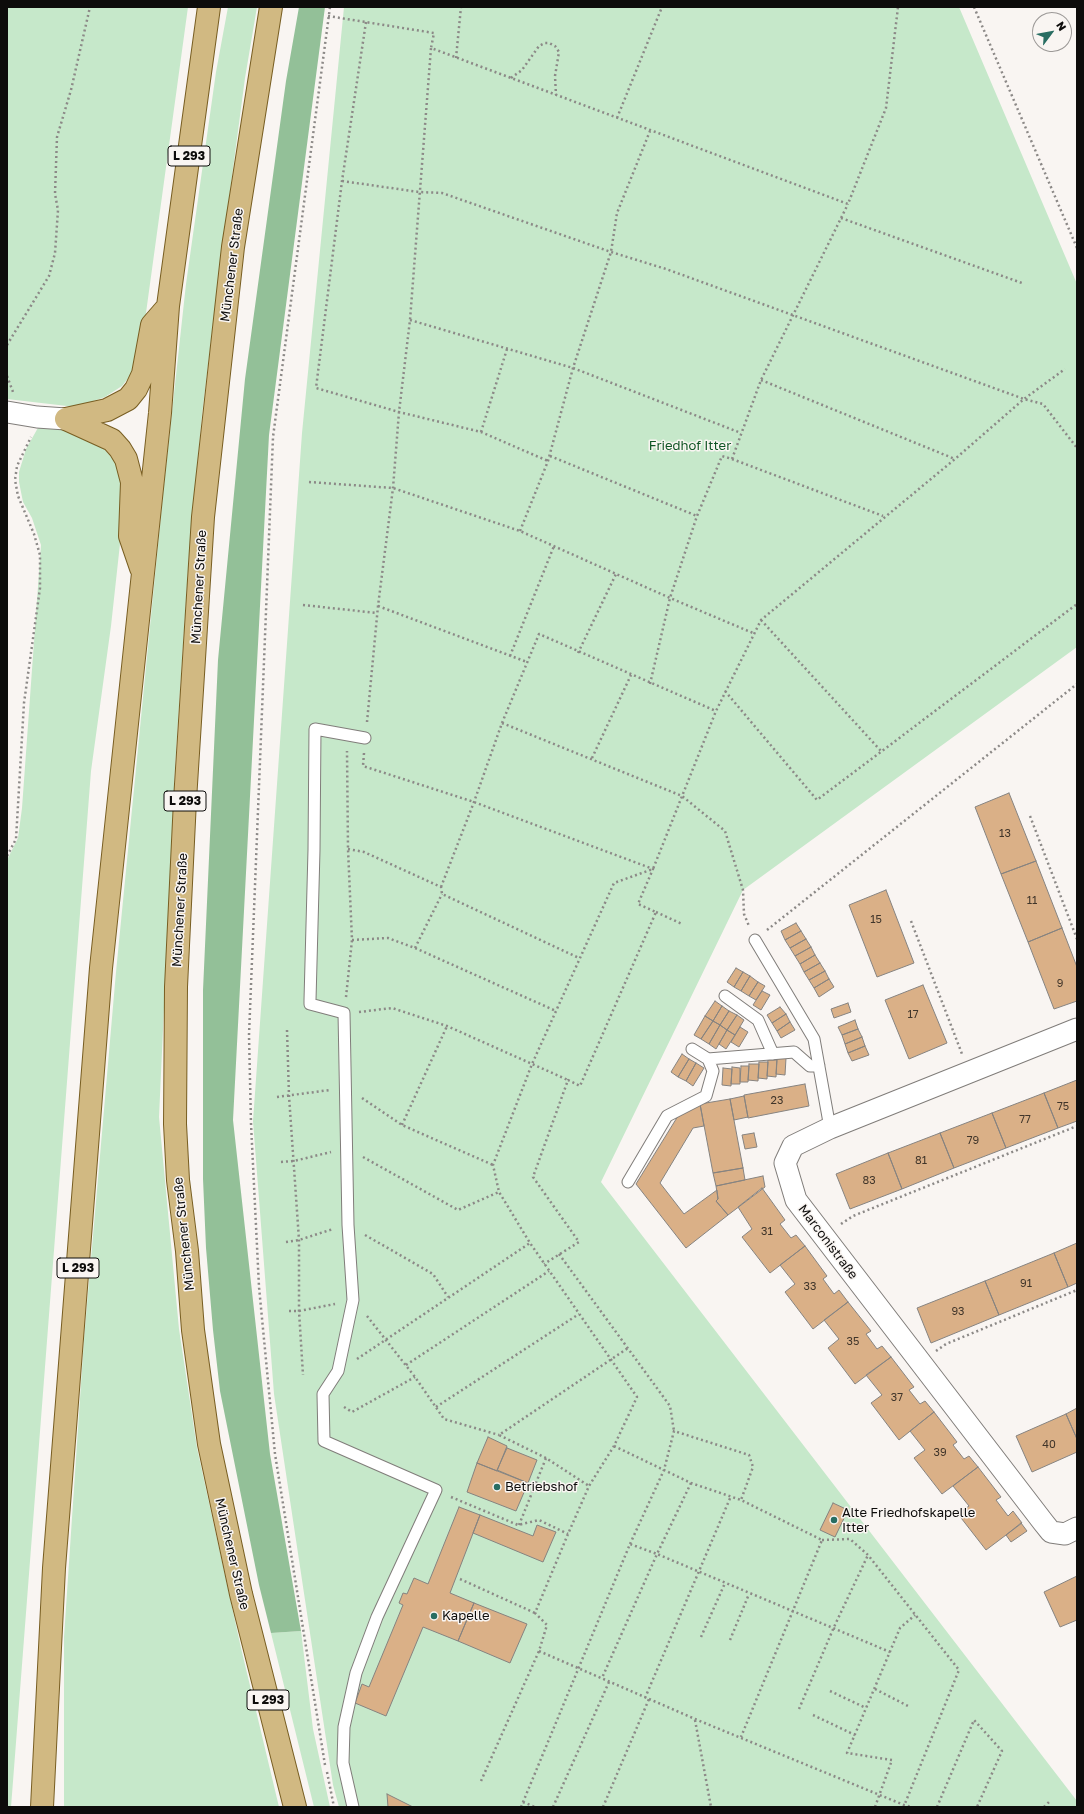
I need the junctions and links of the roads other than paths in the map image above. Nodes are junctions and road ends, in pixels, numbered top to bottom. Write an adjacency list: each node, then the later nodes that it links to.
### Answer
1 (209, 7): 3 (main road, L 293)
2 (271, 7): 19 (main road, Münchener Straße / L 293)
3 (168, 306): 5 (main road); 6 (main road, L 293)
4 (7, 412): 5 (street)
5 (66, 419): 6 (main road)
6 (143, 575): 18 (main road, L 293)
7 (365, 738): 20 (lane)
8 (755, 940): 14 (lane)
9 (725, 996): 12 (lane)
10 (1077, 1029): 15 (street, Marconistraße)
11 (692, 1049): 13 (lane)
12 (773, 1054): 13 (lane); 14 (lane)
13 (708, 1059): 16 (lane)
14 (819, 1066): 15 (lane)
15 (830, 1128): 17 (street, Marconistraße)
16 (628, 1182)
17 (1077, 1528)
18 (42, 1807)
19 (295, 1807)
20 (353, 1807)

